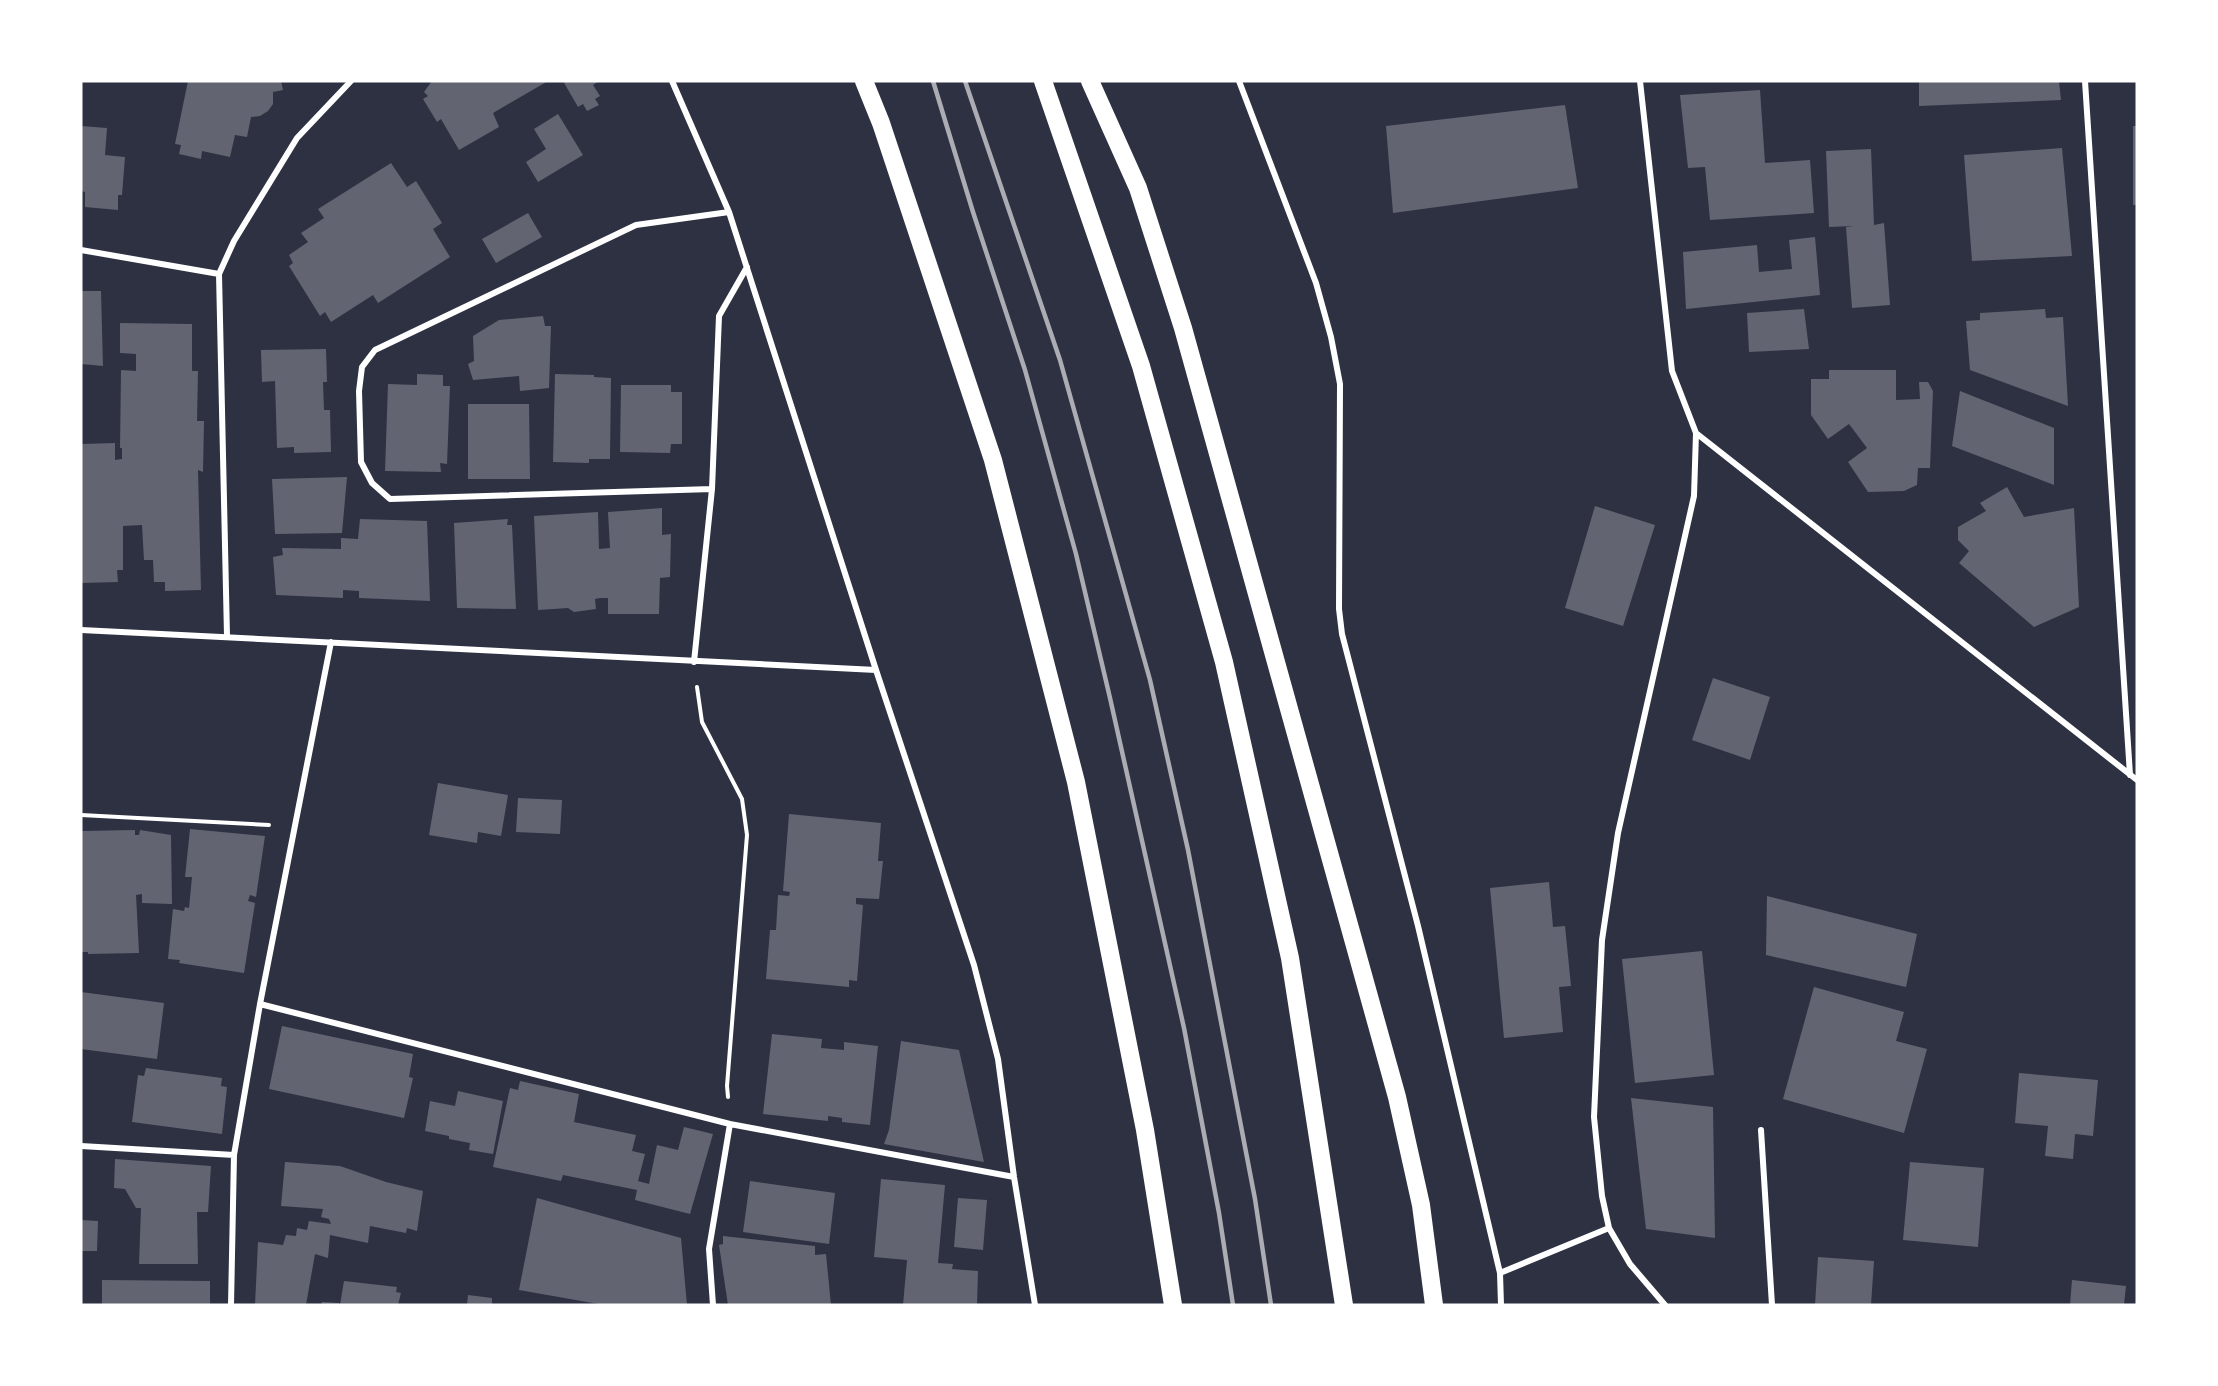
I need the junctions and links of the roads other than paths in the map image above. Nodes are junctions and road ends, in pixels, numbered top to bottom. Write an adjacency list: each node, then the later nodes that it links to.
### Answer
1 (351, 81): 12 (street)
2 (672, 81): 9 (street)
3 (864, 81): 33 (highway)
4 (1043, 81): 34 (highway)
5 (1090, 81): 35 (highway)
6 (1239, 81): 29 (street)
7 (1640, 81): 13 (street)
8 (2085, 81): 20 (street)
9 (729, 212): 11 (street); 14 (street)
10 (81, 250): 12 (street)
11 (747, 267): 14 (street); 19 (street)
12 (219, 274): 16 (street)
13 (1696, 433): 20 (street); 28 (street)
14 (712, 489): 18 (street)
15 (81, 630): 16 (street)
16 (227, 636): 17 (street)
17 (331, 642): 18 (street); 22 (street)
18 (694, 662): 19 (street)
19 (876, 670): 27 (street)
20 (2130, 775): 21 (street)
21 (2137, 780)
22 (260, 1004): 23 (street); 26 (street)
23 (730, 1124): 27 (street); 31 (street)
24 (1761, 1130): 38 (street)
25 (81, 1146): 26 (street)
26 (234, 1155): 30 (street)
27 (1014, 1177): 32 (street)
28 (1610, 1228): 29 (street); 37 (street)
29 (1500, 1273): 36 (street)
30 (231, 1305)
31 (713, 1305)
32 (1035, 1305)
33 (1172, 1305)
34 (1344, 1305)
35 (1434, 1305)
36 (1501, 1305)
37 (1665, 1305)
38 (1772, 1305)

